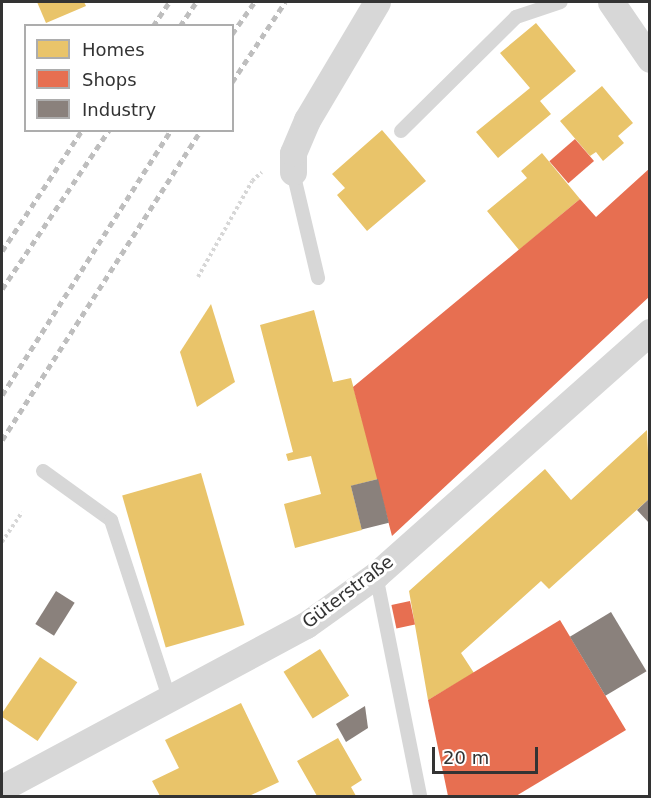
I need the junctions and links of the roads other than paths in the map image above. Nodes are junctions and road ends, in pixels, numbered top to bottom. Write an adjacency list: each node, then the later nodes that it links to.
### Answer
1 (377, 2): 6 (street)
2 (561, 2): 5 (lane)
3 (611, 2): 4 (street)
4 (650, 59)
5 (401, 131)
6 (293, 162): 7 (lane)
7 (318, 278)
8 (650, 332): 10 (street, Güterstraße)
9 (44, 471): 11 (lane)
10 (376, 575): 11 (street, Güterstraße); 13 (lane)
11 (169, 698): 12 (street, Güterstraße)
12 (2, 788)
13 (420, 796)

